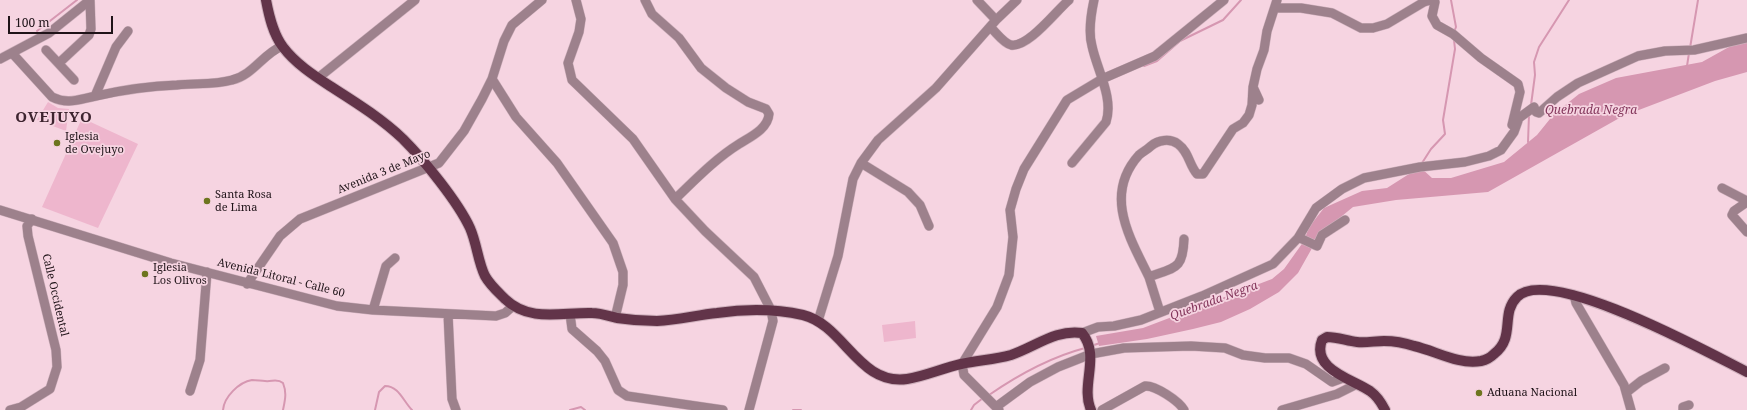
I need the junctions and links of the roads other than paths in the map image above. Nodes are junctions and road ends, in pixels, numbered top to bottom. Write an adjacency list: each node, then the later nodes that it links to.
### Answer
1 (90, 0): 20 (street); 22 (street)
2 (266, 0): 18 (main road)
3 (415, 0): 23 (street)
4 (542, 0): 24 (street, Avenida 3 de Mayo)
5 (576, 0): 35 (street)
6 (645, 0): 35 (street)
7 (977, 0): 15 (street)
8 (1017, 0): 15 (street)
9 (1069, 0): 15 (street)
10 (1094, 0): 25 (street)
11 (1224, 0): 25 (street)
12 (1430, 0): 14 (street)
13 (1434, 0): 30 (street)
14 (1276, 4): 27 (street)
15 (993, 23): 31 (street)
16 (128, 31): 28 (street)
17 (1747, 38): 30 (street)
18 (282, 46): 23 (main road); 28 (street)
19 (46, 50): 22 (street)
20 (12, 53): 21 (street); 28 (street)
21 (0, 59)
22 (59, 63): 26 (street)
23 (318, 78): 33 (main road)
24 (492, 78): 33 (street, Avenida 3 de Mayo); 55 (street)
25 (1102, 78): 32 (street); 58 (street)
26 (74, 80)
27 (1253, 87): 29 (street); 46 (street)
28 (95, 96)
29 (1259, 100)
30 (1514, 132): 42 (street)
31 (861, 163): 40 (street); 56 (street)
32 (1072, 163)
33 (428, 169): 47 (street, Avenida 3 de Mayo); 49 (main road)
34 (1722, 188): 36 (street)
35 (675, 199): 51 (street)
36 (1747, 201): 41 (street)
37 (0, 210): 38 (street, Avenida Litoral - Calle 60)
38 (32, 219): 45 (street, Avenida Litoral - Calle 60); 66 (street, Calle Occidental)
39 (1345, 220): 42 (street)
40 (929, 226)
41 (1747, 232)
42 (1300, 238): 52 (street)
43 (1184, 239): 46 (street)
44 (395, 258): 50 (street)
45 (207, 272): 47 (street, Avenida Litoral - Calle 60); 63 (street)
46 (1149, 277): 52 (street)
47 (247, 284): 50 (street, Avenida Litoral - Calle 60)
48 (1574, 295): 60 (main road); 61 (main road); 64 (street)
49 (513, 306): 53 (street, Avenida Litoral - Calle 60); 54 (main road)
50 (373, 310): 53 (street, Avenida Litoral - Calle 60)
51 (770, 310): 55 (main road); 56 (main road); 71 (street)
52 (1160, 312): 57 (street)
53 (448, 314): 69 (street)
54 (570, 314): 55 (main road); 70 (street)
55 (615, 318)
56 (818, 321): 58 (main road)
57 (1088, 344): 58 (main road); 61 (street); 65 (street); 72 (main road)
58 (962, 364): 65 (street)
59 (1664, 368): 64 (street)
60 (1747, 372)
61 (1343, 378): 62 (main road)
62 (1357, 384): 74 (street); 75 (main road)
63 (190, 391)
64 (1627, 392): 76 (street)
65 (996, 406)
66 (22, 409): 68 (street)
67 (1181, 409): 73 (street)
68 (10, 410)
69 (456, 410)
70 (723, 410)
71 (749, 410)
72 (1091, 410)
73 (1102, 410)
74 (1282, 410)
75 (1385, 410)
76 (1630, 410)

